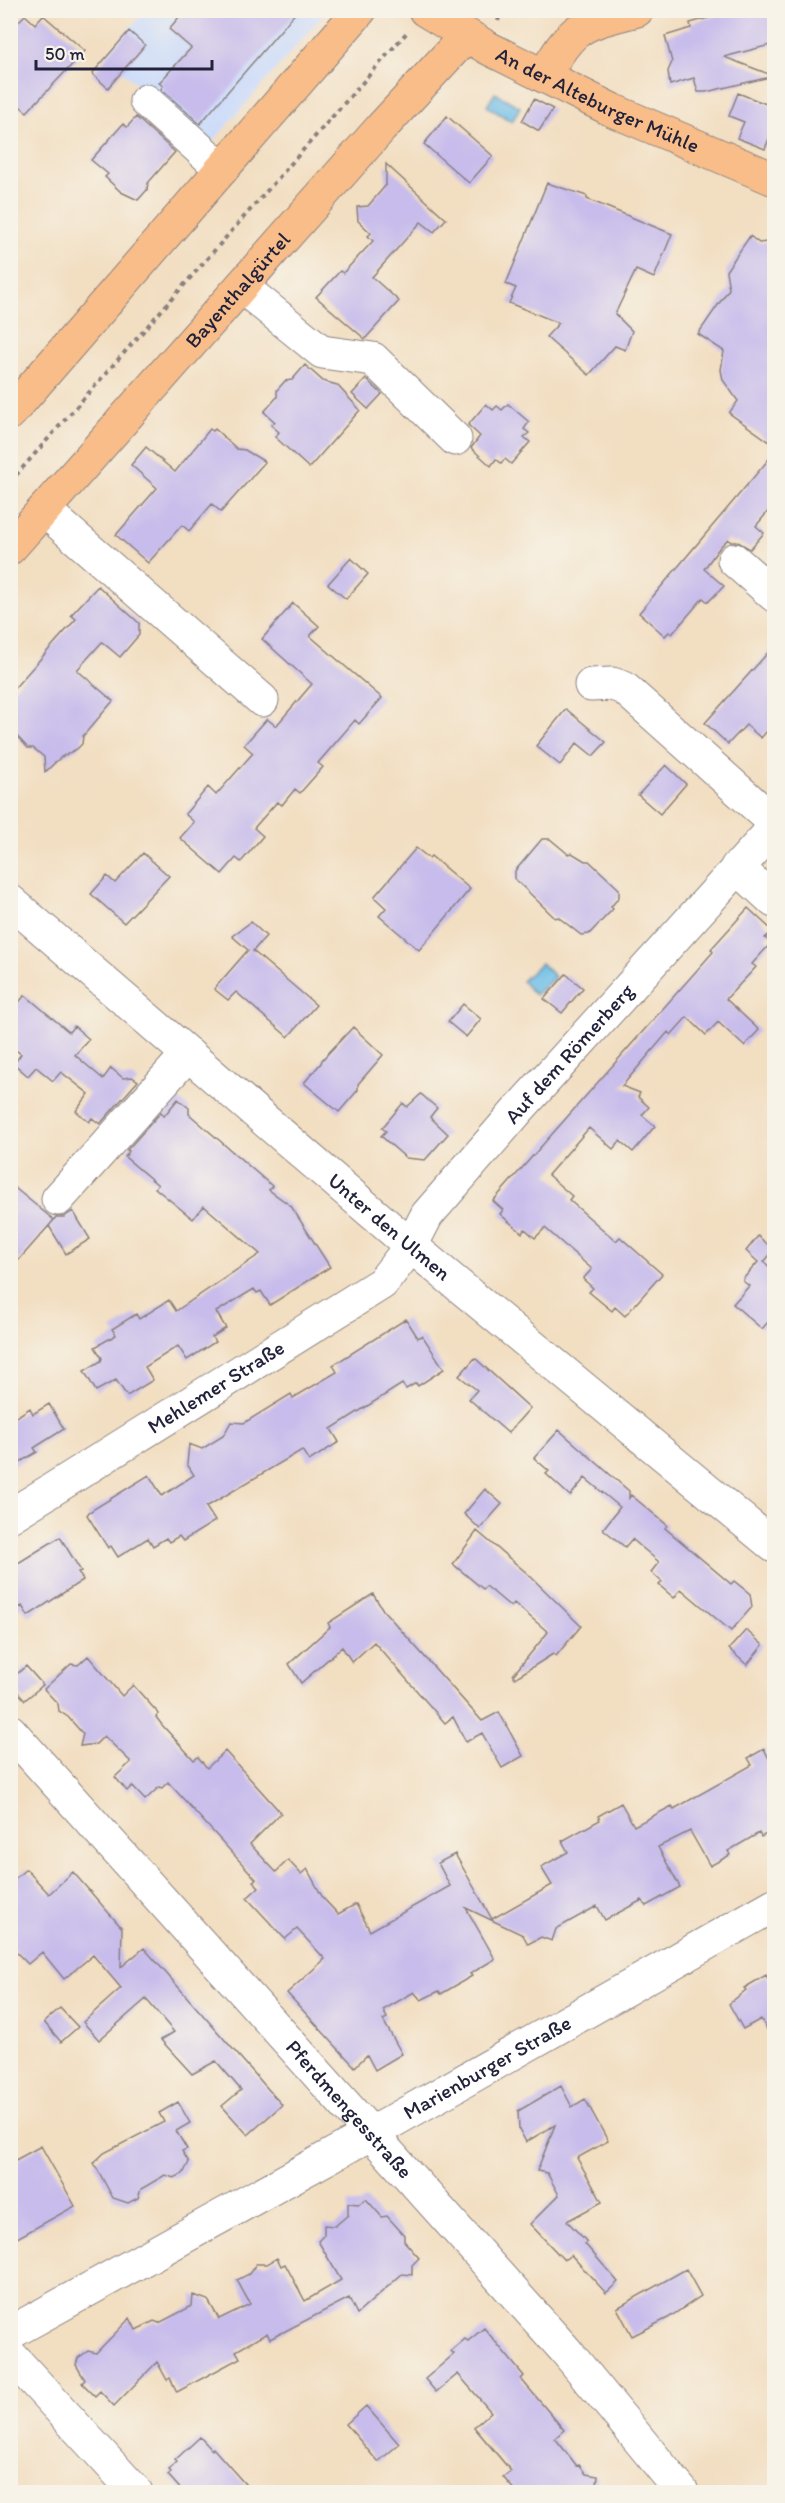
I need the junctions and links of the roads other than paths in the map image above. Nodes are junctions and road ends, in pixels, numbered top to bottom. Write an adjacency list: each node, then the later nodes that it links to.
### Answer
1 (360, 10): 7 (main road)
2 (637, 10): 5 (main road)
3 (425, 11): 4 (main road, An der Alteburger Mühle)
4 (466, 36): 5 (main road, An der Alteburger Mühle); 9 (main road, Bayenthalgürtel)
5 (544, 76): 8 (main road, An der Alteburger Mühle)
6 (146, 100): 7 (street)
7 (222, 169): 10 (main road)
8 (774, 179)
9 (242, 286): 11 (street); 12 (main road, Bayenthalgürtel)
10 (10, 413)
11 (455, 439)
12 (44, 510): 13 (main road, Bayenthalgürtel); 17 (street)
13 (10, 548)
14 (734, 560): 15 (street)
15 (774, 595)
16 (591, 685): 18 (street)
17 (262, 699)
18 (774, 822)
19 (774, 828): 20 (street, Auf dem Römerberg)
20 (737, 867): 22 (street); 25 (street, Auf dem Römerberg)
21 (10, 901): 23 (street, Unter den Ulmen)
22 (774, 901)
23 (188, 1054): 24 (street); 25 (street, Unter den Ulmen)
24 (58, 1199)
25 (411, 1246): 26 (street, Mehlemer Straße); 27 (street, Unter den Ulmen)
26 (10, 1516)
27 (774, 1546)
28 (10, 1731): 30 (street, Pferdmengesstraße)
29 (774, 1905): 30 (street, Marienburger Straße)
30 (370, 2134): 31 (street, Marienburger Straße); 34 (street, Pferdmengesstraße)
31 (10, 2334)
32 (10, 2355): 33 (street)
33 (136, 2493)
34 (682, 2493)

